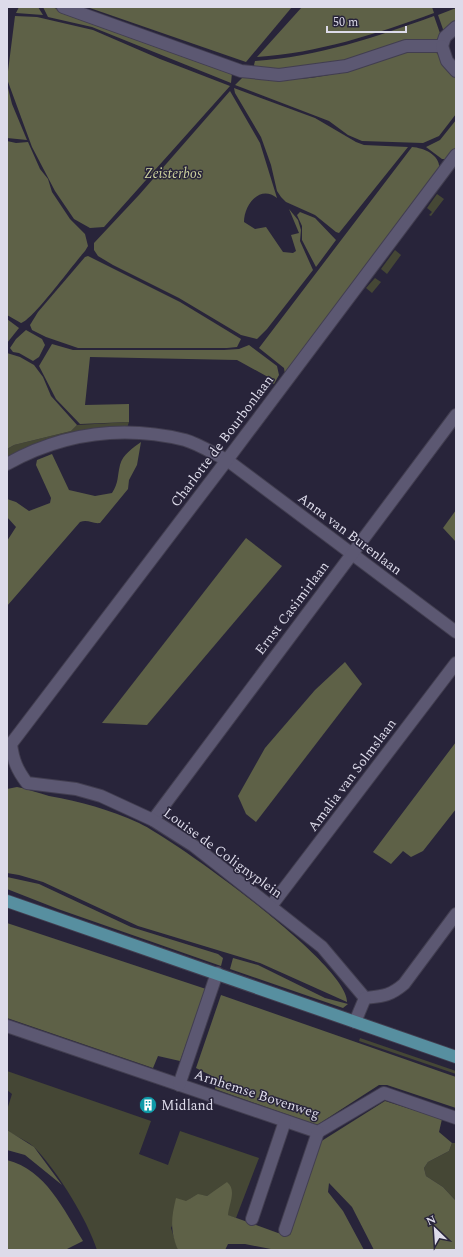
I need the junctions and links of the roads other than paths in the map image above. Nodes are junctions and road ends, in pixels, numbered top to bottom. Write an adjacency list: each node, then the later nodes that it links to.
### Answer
1 (63, 7): 3 (street)
2 (456, 27): 3 (street)
3 (442, 46): 4 (street)
4 (456, 71)
5 (456, 155): 7 (street, Charlotte de Bourbonlaan)
6 (456, 415): 9 (street, Ernst Casimirlaan)
7 (227, 460): 8 (street, Anna van Burenlaan); 9 (street, Anna van Burenlaan); 12 (street, Charlotte de Bourbonlaan)
8 (7, 464)
9 (351, 554): 10 (street, Anna van Burenlaan); 13 (street, Ernst Casimirlaan)
10 (456, 632)
11 (456, 663): 15 (street, Amalia van Solmslaan)
12 (11, 744): 13 (street, Louise de Colignyplein)
13 (153, 820): 15 (street, Louise de Colignyplein)
14 (7, 901): 17 (main road)
15 (271, 906): 18 (street, Louise de Colignyplein)
16 (456, 914): 18 (street)
17 (217, 973): 19 (main road); 22 (street, Arnhemse Bovenweg)
18 (365, 998): 19 (street)
19 (355, 1022): 21 (main road)
20 (7, 1026): 22 (street, Arnhemse Bovenweg)
21 (456, 1057)
22 (179, 1085): 24 (street, Arnhemse Bovenweg)
23 (456, 1118): 25 (street, Arnhemse Bovenweg)
24 (285, 1121): 25 (street, Arnhemse Bovenweg); 26 (street)
25 (318, 1132): 27 (street)
26 (252, 1219)
27 (285, 1230)

